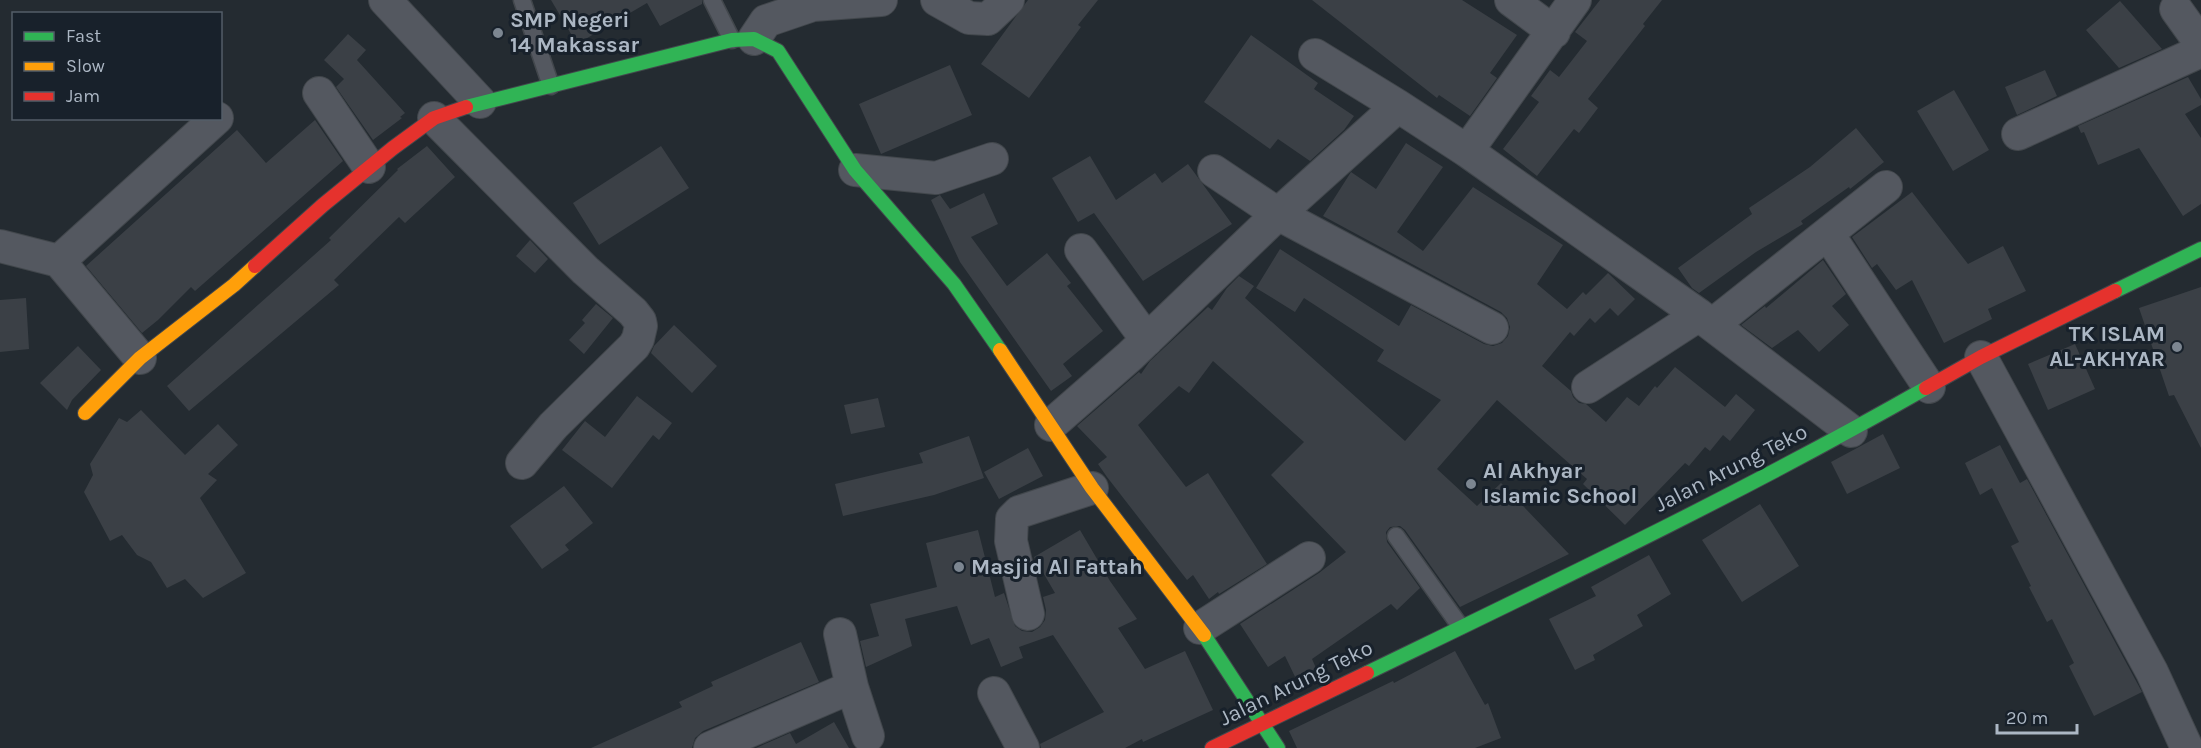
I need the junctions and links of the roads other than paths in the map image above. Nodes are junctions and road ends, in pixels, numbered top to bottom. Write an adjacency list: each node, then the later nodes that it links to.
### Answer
1 (385, 0): 17 (street)
2 (522, 0): 15 (lane)
3 (712, 0): 11 (lane)
4 (881, 0): 11 (street)
5 (937, 0): 6 (street)
6 (1008, 0)
7 (1511, 0): 10 (street)
8 (1575, 0): 10 (street)
9 (2176, 9): 12 (street)
10 (1554, 32): 22 (street)
11 (743, 39): 15 (street); 25 (street)
12 (2201, 44)
13 (2201, 51): 21 (street)
14 (1315, 55): 18 (street)
15 (551, 86): 17 (street)
16 (319, 93): 24 (street)
17 (480, 102): 19 (street)
18 (1398, 106): 22 (street); 28 (street)
19 (434, 118): 24 (street); 44 (street)
20 (215, 120): 33 (street)
21 (2018, 134)
22 (1467, 152): 34 (street)
23 (992, 159): 25 (street)
24 (369, 167): 38 (street)
25 (855, 170): 42 (street)
26 (1214, 171): 28 (street)
27 (1886, 187): 29 (street)
28 (1278, 214): 35 (street); 36 (street)
29 (1828, 234): 34 (street); 40 (street)
30 (0, 246): 33 (street)
31 (2201, 249): 37 (street, Jalan Arung Teko)
32 (1081, 250): 36 (street)
33 (59, 261): 38 (street)
34 (1706, 320): 39 (street); 43 (street)
35 (1492, 327)
36 (1147, 340): 42 (street)
37 (1981, 357): 40 (street, Jalan Arung Teko); 60 (street)
38 (141, 358): 41 (street)
39 (1588, 387)
40 (1929, 387): 43 (street, Jalan Arung Teko)
41 (85, 413)
42 (1051, 425): 45 (street)
43 (1851, 431): 49 (street, Jalan Arung Teko)
44 (522, 463)
45 (1092, 488): 48 (street); 50 (street)
46 (1396, 536): 49 (lane)
47 (1308, 558): 50 (street)
48 (1028, 614)
49 (1460, 626): 54 (street, Jalan Arung Teko)
50 (1200, 628): 54 (street)
51 (840, 634): 52 (street)
52 (852, 687): 55 (street); 56 (street)
53 (994, 693): 57 (street)
54 (1262, 722): 58 (street, Jalan Arung Teko); 59 (street)
55 (868, 736)
56 (710, 748)
57 (1023, 748)
58 (1212, 748)
59 (1278, 748)
60 (2187, 748)

